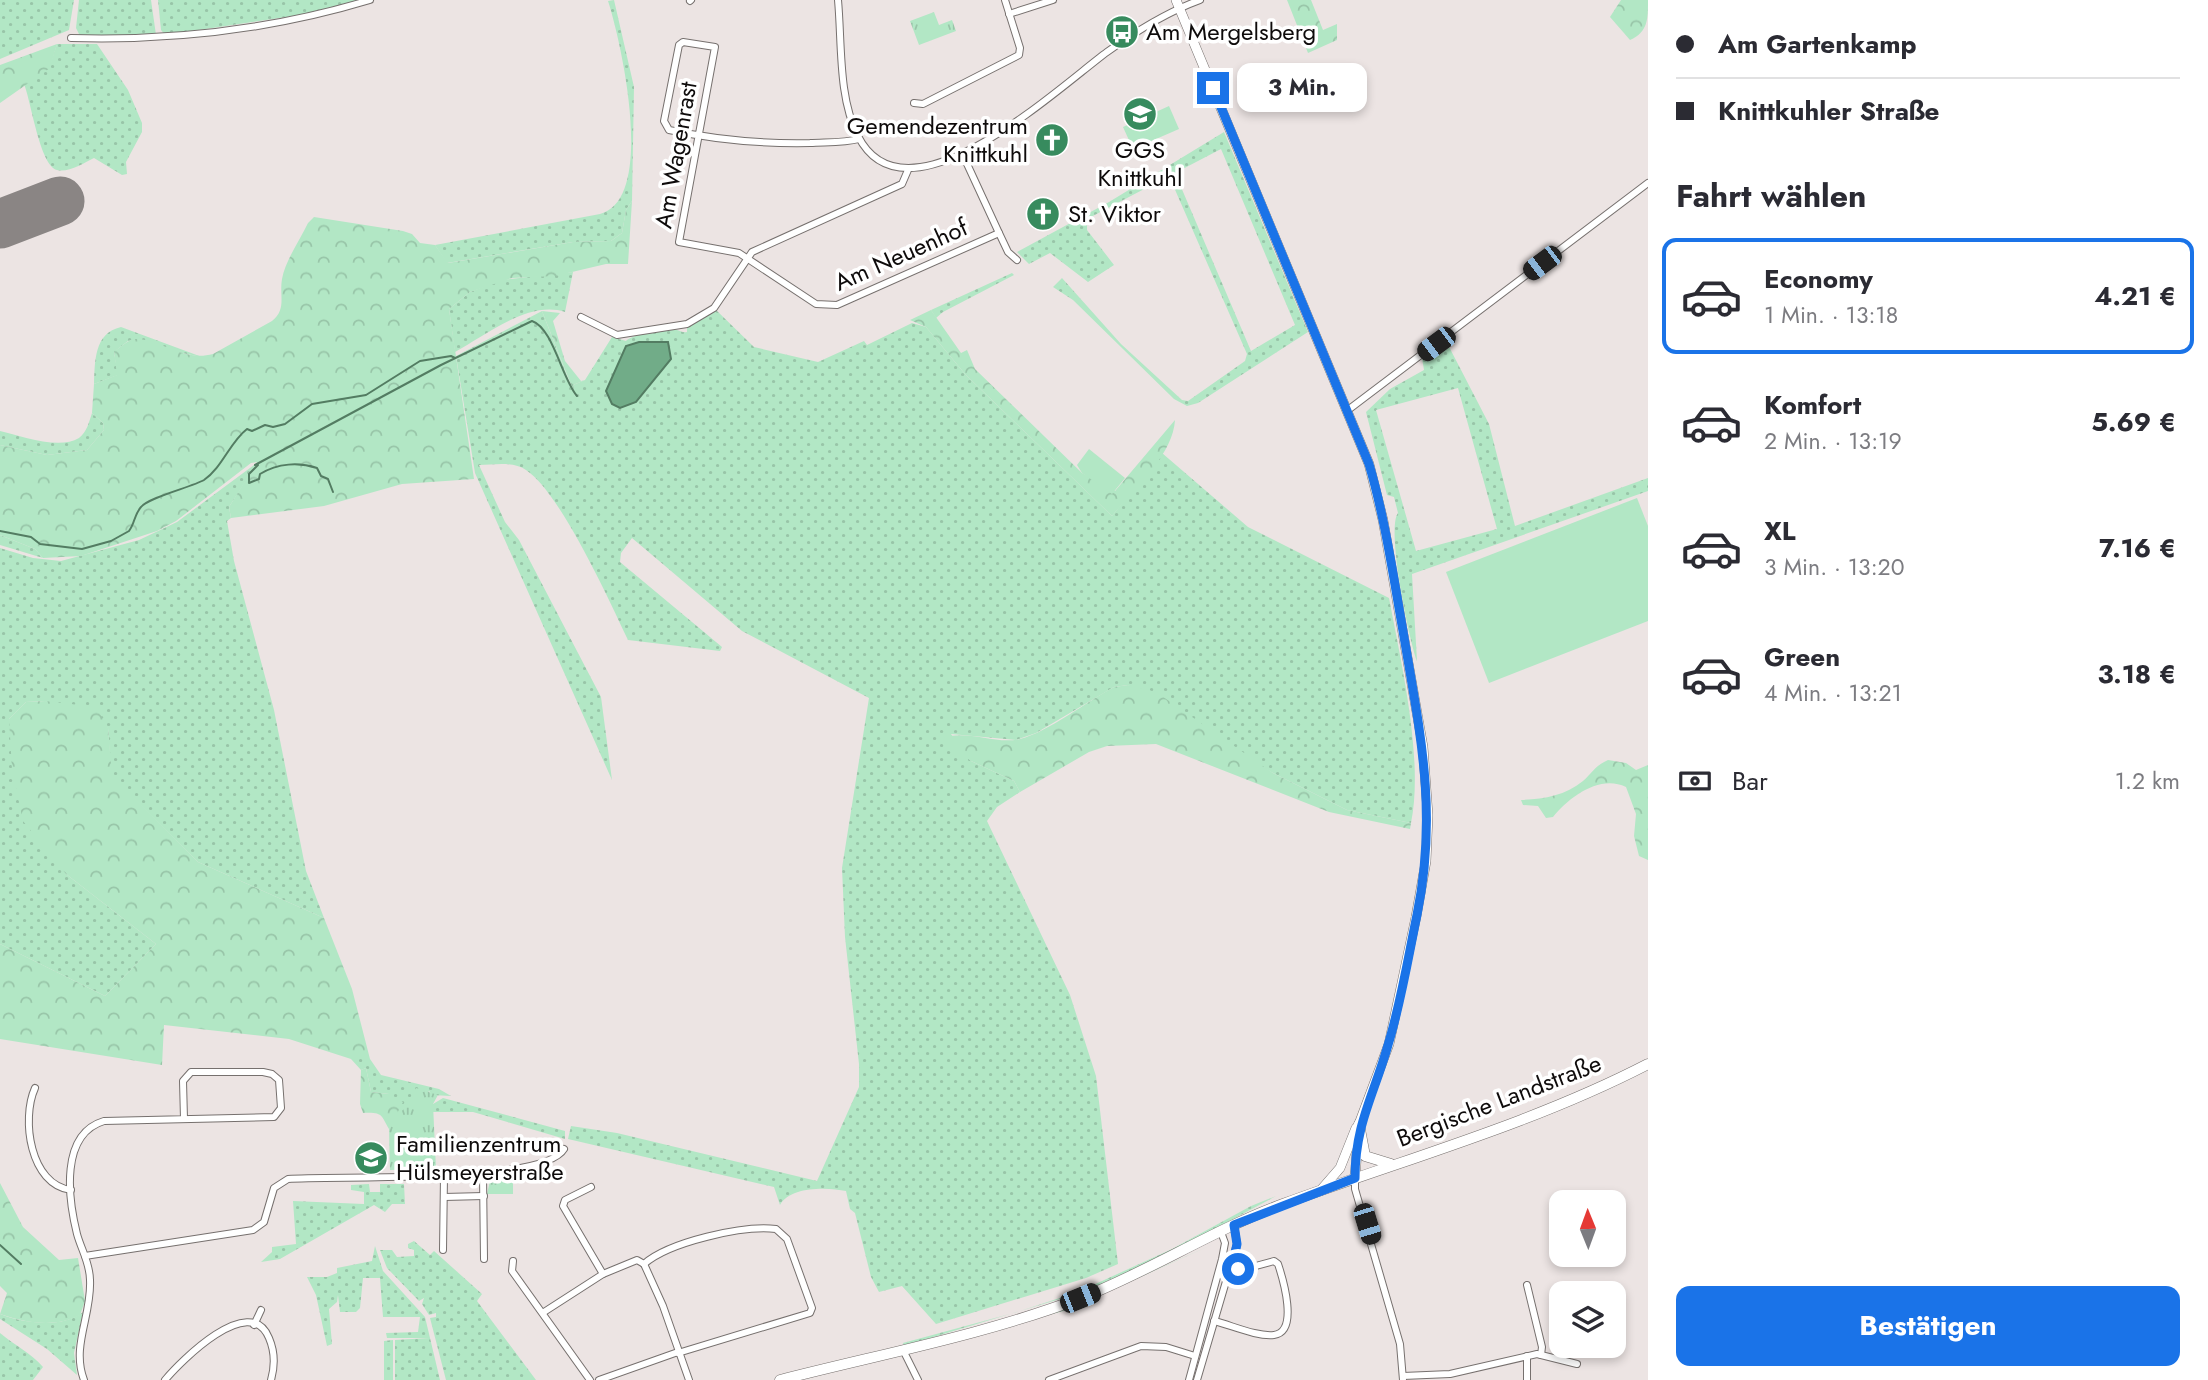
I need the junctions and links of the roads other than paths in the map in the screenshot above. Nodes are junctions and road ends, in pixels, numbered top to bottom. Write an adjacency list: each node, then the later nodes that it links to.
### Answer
1 (370, 0): 8 (street)
2 (838, 0): 11 (street)
3 (1005, 0): 7 (street)
4 (1053, 0): 7 (street)
5 (1200, 0): 6 (street)
6 (1178, 4): 12 (street); 19 (street)
7 (1009, 14): 9 (street)
8 (71, 38)
9 (914, 103)
10 (698, 136): 10 (street, Am Wagenrast); 11 (street); 16 (street, Am Wagenrast)
11 (859, 139): 13 (street)
12 (962, 153): 13 (street); 15 (street, Am Neuenhof)
13 (908, 170): 16 (street)
14 (1648, 183): 19 (street)
15 (999, 233): 16 (street, Am Neuenhof); 17 (street, Am Neuenhof)
16 (747, 259): 18 (street)
17 (1017, 260)
18 (581, 317)
19 (1348, 410): 23 (street)
20 (1648, 1064): 25 (main road, Bergische Landstraße)
21 (35, 1088): 30 (street)
22 (184, 1119): 22 (street); 30 (street)
23 (1359, 1124): 25 (main road); 28 (street); 31 (street)
24 (564, 1149): 26 (street)
25 (1391, 1164): 28 (main road, Bergische Landstraße)
26 (484, 1175): 27 (street); 32 (street)
27 (444, 1176): 33 (street); 37 (street)
28 (1355, 1178): 31 (main road, Bergische Landstraße); 57 (street)
29 (591, 1187): 42 (street)
30 (71, 1190): 37 (street)
31 (1319, 1192): 34 (main road, Bergische Landstraße)
32 (484, 1196): 33 (street); 38 (street)
33 (444, 1197): 36 (street)
34 (1234, 1225): 35 (main road, Bergische Landstraße); 40 (street)
35 (1221, 1232): 46 (street); 49 (main road, Bergische Landstraße)
36 (443, 1250)
37 (85, 1256): 58 (street)
38 (484, 1259)
39 (513, 1261): 45 (street)
40 (1233, 1263): 47 (street); 47 (street)
41 (644, 1264): 42 (street); 50 (street); 50 (street)
42 (603, 1274): 45 (street)
43 (1528, 1285): 51 (street)
44 (261, 1310): 48 (street)
45 (544, 1312): 61 (street)
46 (1206, 1316): 47 (street); 52 (street)
47 (1214, 1320): 69 (street)
48 (254, 1325): 59 (street); 60 (street)
49 (903, 1350): 54 (main road, Bergische Landstraße); 66 (street)
50 (678, 1352): 62 (street); 63 (street)
51 (1541, 1355): 53 (street); 55 (street)
52 (1195, 1356): 67 (street); 68 (street)
53 (1527, 1356): 56 (street); 70 (street)
54 (853, 1364): 64 (main road, Bergische Landstraße); 65 (main road, Bergische Landstraße)
55 (1577, 1364)
56 (1450, 1377): 57 (street)
57 (1403, 1378)
58 (85, 1380)
59 (165, 1380)
60 (271, 1380)
61 (590, 1380)
62 (599, 1380)
63 (689, 1380)
64 (780, 1380)
65 (805, 1380)
66 (919, 1380)
67 (1049, 1380)
68 (1189, 1380)
69 (1197, 1380)
70 (1527, 1380)

